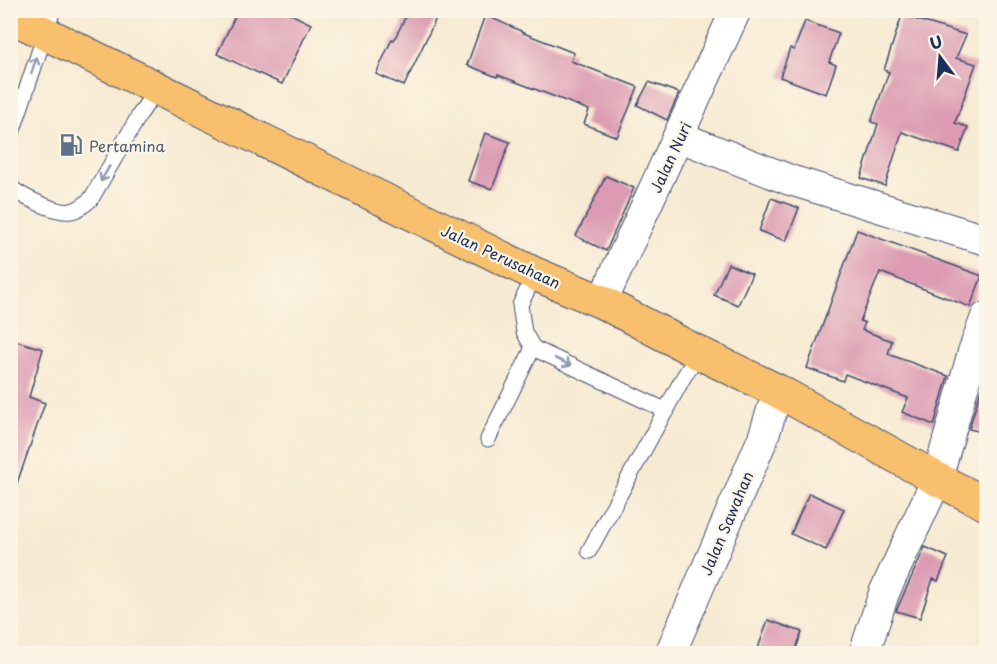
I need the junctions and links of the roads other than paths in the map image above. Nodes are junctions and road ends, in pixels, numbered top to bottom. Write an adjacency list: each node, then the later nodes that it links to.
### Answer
1 (736, 10): 5 (street, Jalan Nuri)
2 (10, 16): 3 (main road, Jalan Perusahaan)
3 (49, 21): 4 (main road, Jalan Perusahaan); 6 (lane, one-way to 3)
4 (157, 88): 7 (lane, one-way to 7); 9 (main road, Jalan Perusahaan)
5 (680, 137): 8 (street); 10 (street, Jalan Nuri)
6 (10, 139)
7 (10, 186)
8 (987, 240)
9 (535, 274): 10 (main road, Jalan Perusahaan); 12 (lane)
10 (602, 302): 13 (main road, Jalan Perusahaan)
11 (987, 317): 17 (street)
12 (533, 348): 15 (lane, one-way to 15); 16 (lane)
13 (699, 354): 14 (main road, Jalan Perusahaan); 15 (lane)
14 (778, 391): 17 (main road, Jalan Perusahaan); 20 (street, Jalan Sawahan)
15 (667, 411): 19 (lane)
16 (488, 439)
17 (937, 479): 18 (main road, Jalan Perusahaan); 21 (street)
18 (987, 504)
19 (589, 551)
20 (670, 654)
21 (864, 654)

